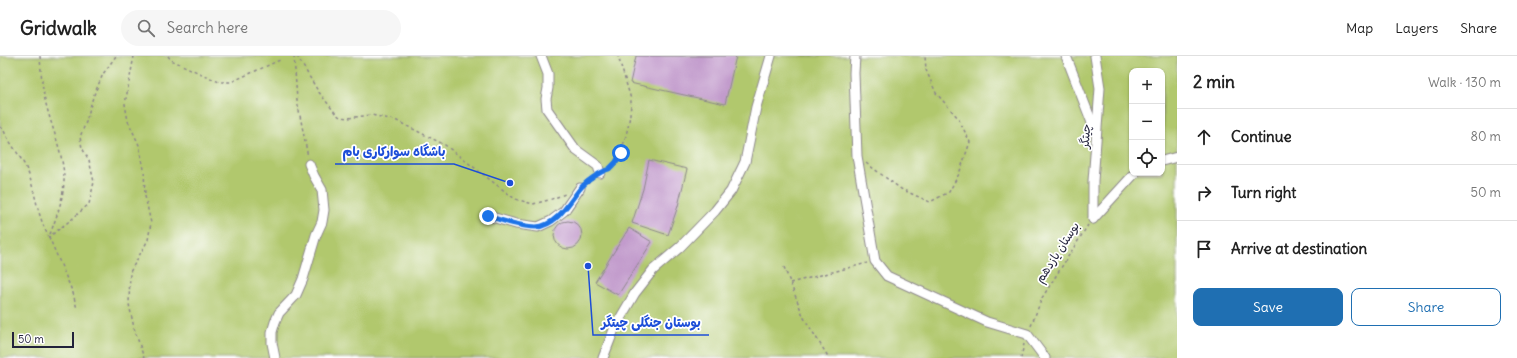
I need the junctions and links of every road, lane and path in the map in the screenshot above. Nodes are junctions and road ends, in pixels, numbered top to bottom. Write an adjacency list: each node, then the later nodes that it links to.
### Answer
1 (40, 56): 26 (path)
2 (116, 56): 26 (path)
3 (134, 56): 32 (path)
4 (168, 56): 14 (path)
5 (294, 56): 20 (path)
6 (297, 56): 23 (path)
7 (541, 56): 21 (street)
8 (618, 56): 21 (path)
9 (771, 56): 34 (street)
10 (855, 56): 17 (street)
11 (925, 56): 17 (path)
12 (1066, 56): 16 (street)
13 (1095, 56): 16 (street, چیتگر)
14 (280, 60)
15 (0, 127): 26 (path)
16 (1097, 137): 25 (street, چیتگر)
17 (857, 156): 27 (street)
18 (1177, 156): 19 (street)
19 (1165, 160)
20 (309, 164): 33 (street)
21 (600, 173): 23 (path)
22 (1133, 176): 25 (street, بوستان یازدهم)
23 (580, 188): 24 (street)
24 (488, 216)
25 (1093, 219): 31 (path, بوستان یازدهم)
26 (49, 237): 30 (path)
27 (875, 262): 29 (path); 31 (street)
28 (784, 267): 29 (path)
29 (790, 283): 35 (path)
30 (77, 309)
31 (1027, 334): 36 (path, بوستان یازدهم); 37 (street)
32 (144, 358)
33 (275, 358)
34 (603, 358)
35 (829, 358)
36 (1021, 358)
37 (1045, 358)

